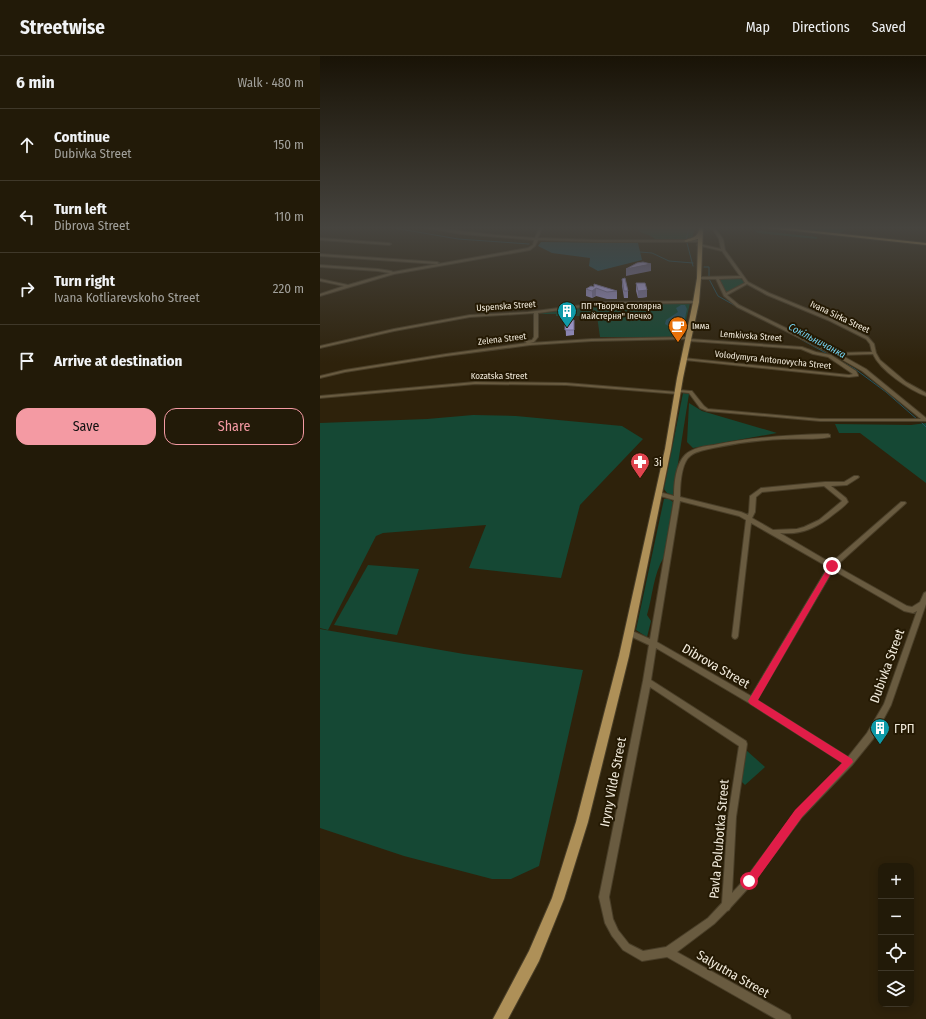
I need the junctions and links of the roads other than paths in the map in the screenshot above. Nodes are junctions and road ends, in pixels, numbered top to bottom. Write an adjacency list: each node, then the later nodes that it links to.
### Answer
1 (394, 273): 9 (street)
2 (699, 273): 4 (main road)
3 (739, 273): 6 (street, Ivana Sirka Street)
4 (699, 278): 5 (street); 12 (main road)
5 (717, 278): 6 (street); 11 (street)
6 (742, 278): 8 (street, Ivana Sirka Street)
7 (320, 280): 9 (street)
8 (747, 283): 11 (street); 17 (street, Ivana Sirka Street)
9 (348, 286): 10 (street)
10 (320, 295)
11 (726, 295): 18 (street)
12 (696, 302): 13 (street, Uspenska Street); 14 (main road)
13 (536, 312): 15 (street); 16 (street, Uspenska Street)
14 (689, 339): 15 (street, Zelena Street); 19 (main road); 20 (street, Lemkivska Street)
15 (533, 342): 21 (street, Zelena Street)
16 (320, 347)
17 (874, 353): 18 (street); 23 (street, Ivana Sirka Street)
18 (836, 354): 25 (street)
19 (685, 359): 20 (street, Volodymyra Antonovycha Street); 22 (main road)
20 (854, 372)
21 (320, 377)
22 (679, 392): 24 (street, Kozatska Street); 25 (street); 29 (main road)
23 (926, 395)
24 (320, 397)
25 (926, 420)
26 (828, 436): 30 (street, Iryny Vilde Street)
27 (856, 477): 28 (street)
28 (825, 484): 32 (street); 33 (street)
29 (659, 494): 30 (street); 36 (main road)
30 (677, 499): 32 (street); 38 (street, Iryny Vilde Street)
31 (903, 503): 34 (street)
32 (750, 519): 33 (street); 37 (street)
33 (771, 531): 34 (street)
34 (832, 566): 35 (street); 40 (street)
35 (925, 600): 41 (street, Dubivka Street)
36 (630, 633): 38 (street, Dibrova Street); 44 (main road)
37 (735, 636)
38 (653, 643): 39 (street, Iryny Vilde Street); 40 (street, Dibrova Street)
39 (647, 681): 42 (street, Pavla Polubotka Street); 43 (street, Iryny Vilde Street)
40 (752, 701): 41 (street, Dibrova Street)
41 (849, 762): 42 (street, Dubivka Street)
42 (726, 907): 43 (street, Iryny Vilde Street)
43 (668, 952): 45 (street, Salyutna Street)
44 (500, 1019)
45 (786, 1019)

